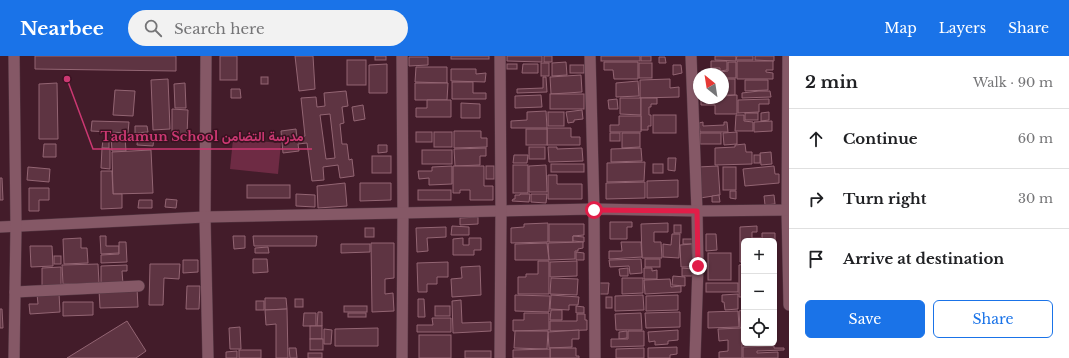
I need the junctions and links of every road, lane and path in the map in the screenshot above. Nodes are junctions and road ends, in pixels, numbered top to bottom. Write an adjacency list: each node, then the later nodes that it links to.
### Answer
1 (14, 56): 14 (street)
2 (206, 56): 13 (street)
3 (402, 56): 12 (street)
4 (500, 56): 10 (street)
5 (590, 56): 8 (street)
6 (692, 56): 11 (street)
7 (788, 56): 9 (street)
8 (594, 210): 10 (street); 11 (street); 23 (street)
9 (788, 210): 11 (street); 18 (street)
10 (501, 211): 12 (street); 22 (street)
11 (697, 211): 24 (street)
12 (403, 213): 13 (street); 21 (street)
13 (204, 217): 14 (street); 20 (street)
14 (16, 226): 15 (street); 17 (street)
15 (0, 227)
16 (139, 286): 17 (street)
17 (15, 292): 19 (street)
18 (789, 305)
19 (14, 358)
20 (208, 358)
21 (402, 358)
22 (500, 358)
23 (595, 358)
24 (695, 358)

